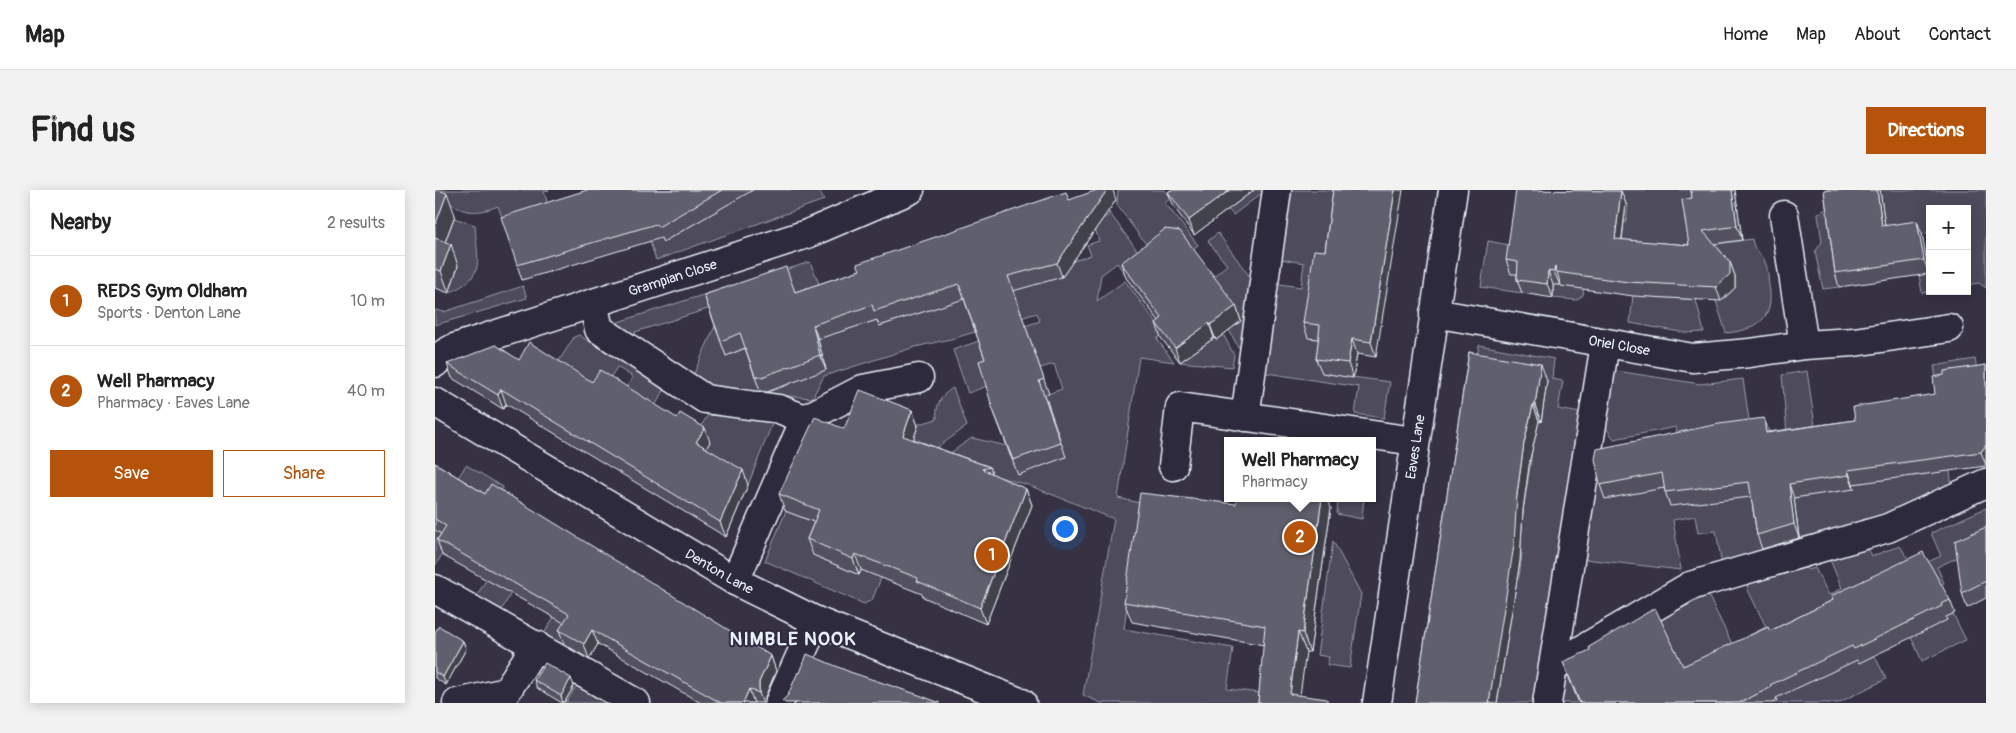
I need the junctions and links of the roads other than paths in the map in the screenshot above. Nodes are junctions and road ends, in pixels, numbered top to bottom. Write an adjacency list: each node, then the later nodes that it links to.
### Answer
1 (910, 190): 5 (street, Grampian Close)
2 (1277, 190): 13 (street)
3 (1453, 190): 6 (street, Eaves Lane)
4 (1784, 215): 9 (street)
5 (593, 303): 10 (street, Grampian Close); 14 (street)
6 (1434, 313): 8 (street, Oriel Close); 15 (street, Eaves Lane)
7 (1949, 328): 9 (street, Oriel Close)
8 (1605, 344): 9 (street, Oriel Close); 22 (street)
9 (1804, 345)
10 (435, 363)
11 (919, 378): 14 (street)
12 (435, 402): 18 (street, Denton Lane)
13 (1245, 417): 15 (street); 16 (street)
14 (805, 419): 18 (street)
15 (1414, 441): 27 (street, Eaves Lane)
16 (1173, 466)
17 (1986, 483): 22 (street)
18 (735, 581): 20 (street, Denton Lane)
19 (435, 589): 21 (street)
20 (816, 621): 25 (street); 26 (street, Denton Lane)
21 (536, 645): 23 (street); 24 (street)
22 (1554, 666): 28 (street)
23 (457, 703)
24 (636, 703)
25 (779, 703)
26 (1022, 703)
27 (1377, 703)
28 (1547, 703)

